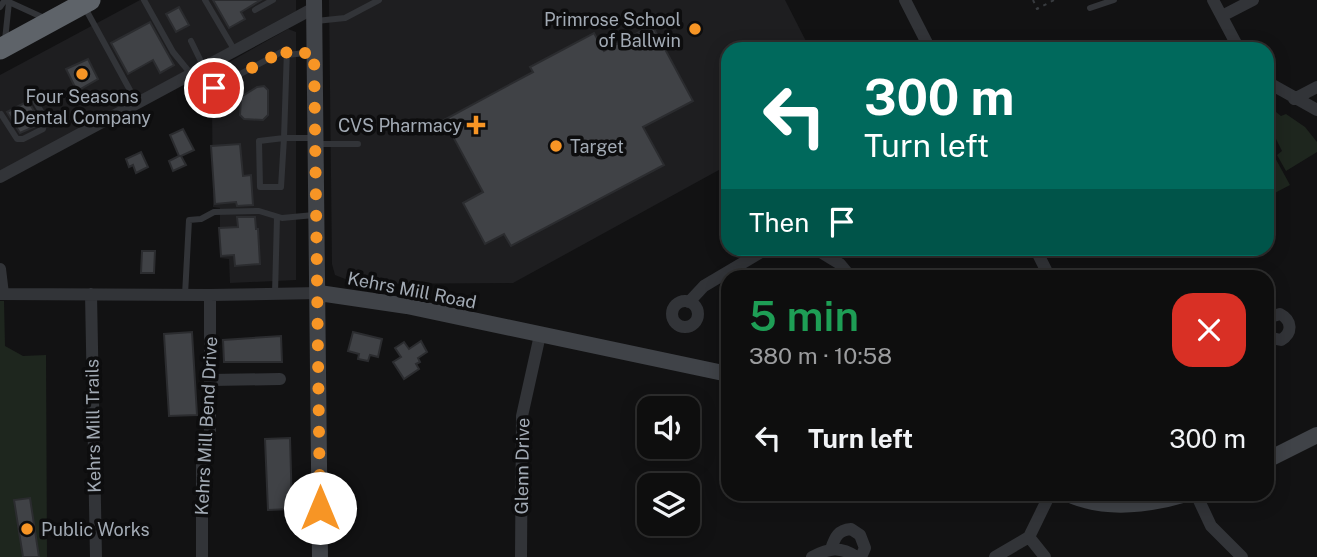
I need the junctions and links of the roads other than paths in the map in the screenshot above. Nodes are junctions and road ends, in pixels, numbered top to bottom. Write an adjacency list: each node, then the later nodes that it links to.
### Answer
1 (144, 0): 25 (lane)
2 (205, 0): 21 (lane)
3 (273, 0): 13 (lane)
4 (379, 0): 14 (lane)
5 (905, 0): 18 (street)
6 (1114, 0): 12 (lane)
7 (1213, 0): 15 (street)
8 (1253, 0): 15 (street)
9 (8, 1): 11 (lane); 16 (lane); 20 (lane)
10 (87, 2): 16 (highway); 30 (lane)
11 (0, 7)
12 (1090, 8)
13 (255, 10)
14 (314, 10): 21 (street); 22 (street)
15 (1222, 16): 19 (street)
16 (52, 21): 20 (highway)
17 (191, 41): 24 (lane)
18 (926, 42)
19 (1233, 42)
20 (2, 48)
21 (234, 51): 24 (street)
22 (314, 52): 23 (lane); 34 (street)
23 (286, 55): 24 (lane); 33 (lane)
24 (203, 68): 25 (street)
25 (191, 74): 30 (street)
26 (1274, 87): 29 (street)
27 (1317, 87): 29 (street)
28 (30, 93): 32 (lane)
29 (1294, 99): 31 (street)
30 (137, 103): 36 (street)
31 (1317, 110)
32 (1, 114)
33 (284, 138): 33 (lane); 34 (lane)
34 (315, 141): 35 (lane); 37 (street)
35 (358, 144)
36 (0, 177)
37 (316, 215): 38 (lane); 45 (street)
38 (277, 216): 47 (lane); 49 (lane)
39 (755, 256): 42 (street)
40 (829, 256): 43 (street)
41 (0, 270): 46 (street)
42 (732, 270)
43 (844, 270)
44 (721, 276): 51 (street)
45 (319, 293): 47 (street, Kehrs Mill Road); 53 (street, Kehrs Mill Road); 69 (street)
46 (2, 294): 48 (street, Kehrs Mill Road)
47 (275, 294): 50 (street, Kehrs Mill Road)
48 (91, 295): 49 (street, Kehrs Mill Road); 67 (street, Kehrs Mill Trails)
49 (185, 295): 50 (street, Kehrs Mill Road)
50 (211, 295): 57 (street, Kehrs Mill Bend Drive)
51 (689, 302)
52 (1274, 316): 54 (street)
53 (540, 335): 55 (street, Kehrs Mill Road); 70 (street, Glenn Drive)
54 (1274, 338)
55 (721, 373)
56 (280, 379): 57 (street)
57 (211, 380): 68 (street, Kehrs Mill Bend Drive)
58 (1317, 436): 59 (street)
59 (1274, 457)
60 (1046, 501): 64 (street)
61 (1089, 501): 62 (street)
62 (1155, 501)
63 (1199, 501): 74 (street)
64 (1029, 537): 72 (street); 73 (street)
65 (831, 549): 66 (street); 66 (street); 71 (street)
66 (855, 555)
67 (96, 557)
68 (202, 557)
69 (320, 557)
70 (521, 557)
71 (812, 557)
72 (995, 557)
73 (1045, 557)
74 (1242, 557)

